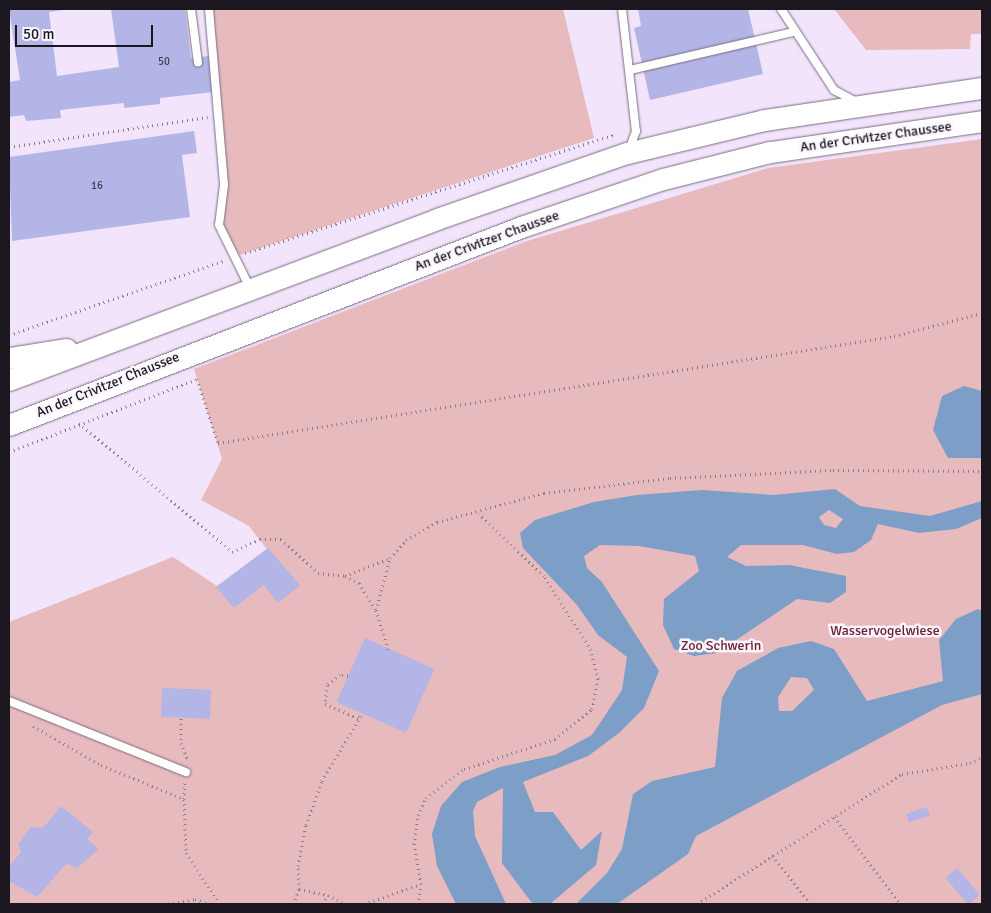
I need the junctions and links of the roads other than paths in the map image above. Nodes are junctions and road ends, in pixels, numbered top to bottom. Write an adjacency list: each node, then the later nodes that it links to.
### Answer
1 (191, 9): 6 (lane)
2 (209, 9): 12 (lane)
3 (622, 9): 7 (lane)
4 (781, 9): 5 (lane)
5 (793, 32): 7 (lane); 9 (lane)
6 (198, 62)
7 (630, 70): 11 (lane)
8 (982, 88): 9 (street)
9 (861, 104): 11 (street)
10 (982, 121): 16 (street, An der Crivitzer Chaussee)
11 (627, 153): 12 (street)
12 (250, 289): 13 (street)
13 (98, 344): 14 (street); 15 (street)
14 (9, 358)
15 (9, 380)
16 (9, 425)
17 (9, 701): 18 (lane)
18 (186, 772)

